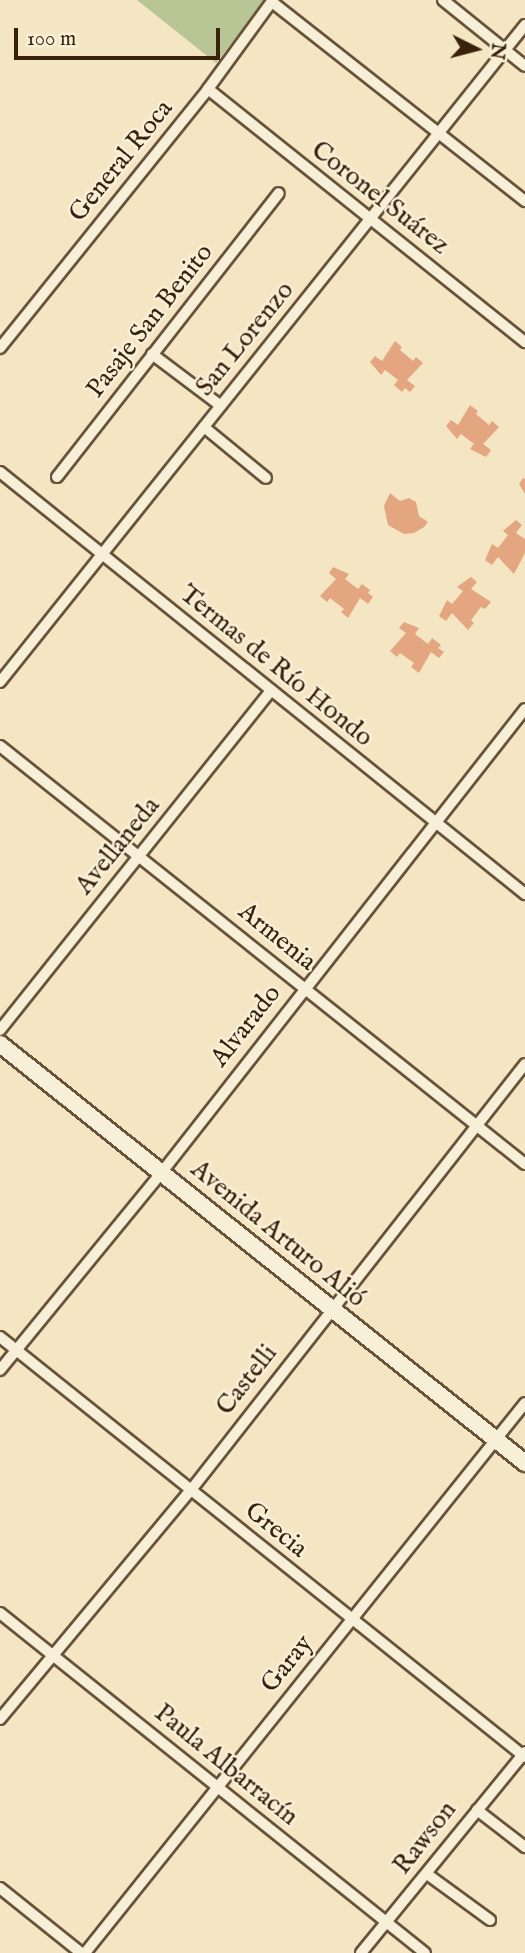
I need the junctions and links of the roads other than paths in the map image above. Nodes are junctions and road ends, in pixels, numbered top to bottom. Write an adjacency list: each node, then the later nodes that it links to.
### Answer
1 (443, 0): 4 (street)
2 (273, 1): 6 (street, General Roca); 7 (street)
3 (525, 25): 4 (street, San Lorenzo)
4 (505, 50): 5 (street); 7 (street, San Lorenzo)
5 (525, 66)
6 (208, 89): 10 (street, Coronel Suárez); 12 (street, General Roca)
7 (438, 133): 9 (street); 10 (street, San Lorenzo)
8 (279, 193): 13 (street, Pasaje San Benito)
9 (525, 201)
10 (370, 219): 11 (street, Coronel Suárez); 14 (street, San Lorenzo)
11 (525, 342)
12 (0, 348)
13 (152, 354): 14 (street); 17 (street, Pasaje San Benito)
14 (221, 406): 15 (street, San Lorenzo)
15 (204, 427): 18 (street); 19 (street, San Lorenzo)
16 (0, 472): 19 (street, Termas de Río Hondo)
17 (57, 477)
18 (266, 478)
19 (102, 555): 20 (street, San Lorenzo); 21 (street, Termas de Río Hondo)
20 (0, 682)
21 (271, 691): 24 (street, Termas de Río Hondo); 25 (street, Avellaneda)
22 (525, 709): 24 (street, Alvarado)
23 (0, 746): 25 (street, Armenia)
24 (433, 823): 26 (street, Termas de Río Hondo); 27 (street, Alvarado)
25 (139, 856): 27 (street, Armenia); 28 (street, Avellaneda)
26 (525, 894)
27 (304, 988): 31 (street, Armenia); 33 (street, Alvarado)
28 (0, 1030)
29 (0, 1044): 33 (main road, Avenida Arturo Alió)
30 (525, 1064): 31 (street, Castelli)
31 (476, 1126): 32 (street, Armenia); 34 (street, Castelli)
32 (525, 1164)
33 (162, 1172): 34 (main road, Avenida Arturo Alió); 36 (street, Alvarado)
34 (332, 1308): 39 (main road, Avenida Arturo Alió); 41 (street, Castelli)
35 (0, 1337): 36 (street, Grecia)
36 (16, 1351): 37 (street, Alvarado); 41 (street, Grecia)
37 (0, 1370)
38 (525, 1403): 39 (street, Garay)
39 (496, 1439): 40 (main road, Avenida Arturo Alió); 43 (street, Garay)
40 (525, 1463)
41 (191, 1490): 43 (street, Grecia); 44 (street, Castelli)
42 (0, 1613): 44 (street, Paula Albarracín)
43 (352, 1619): 46 (street, Grecia); 47 (street, Garay)
44 (52, 1655): 45 (street, Castelli); 47 (street, Paula Albarracín)
45 (0, 1719)
46 (524, 1755): 48 (street, Rawson)
47 (218, 1787): 53 (street, Paula Albarracín); 54 (street, Garay)
48 (477, 1810): 49 (street); 50 (street, Rawson)
49 (525, 1847)
50 (427, 1874): 52 (street); 53 (street, Rawson)
51 (0, 1888): 54 (street)
52 (490, 1920)
53 (386, 1922): 55 (street, Rawson); 56 (street, Paula Albarracín)
54 (83, 1953)
55 (361, 1953)
56 (425, 1953)

